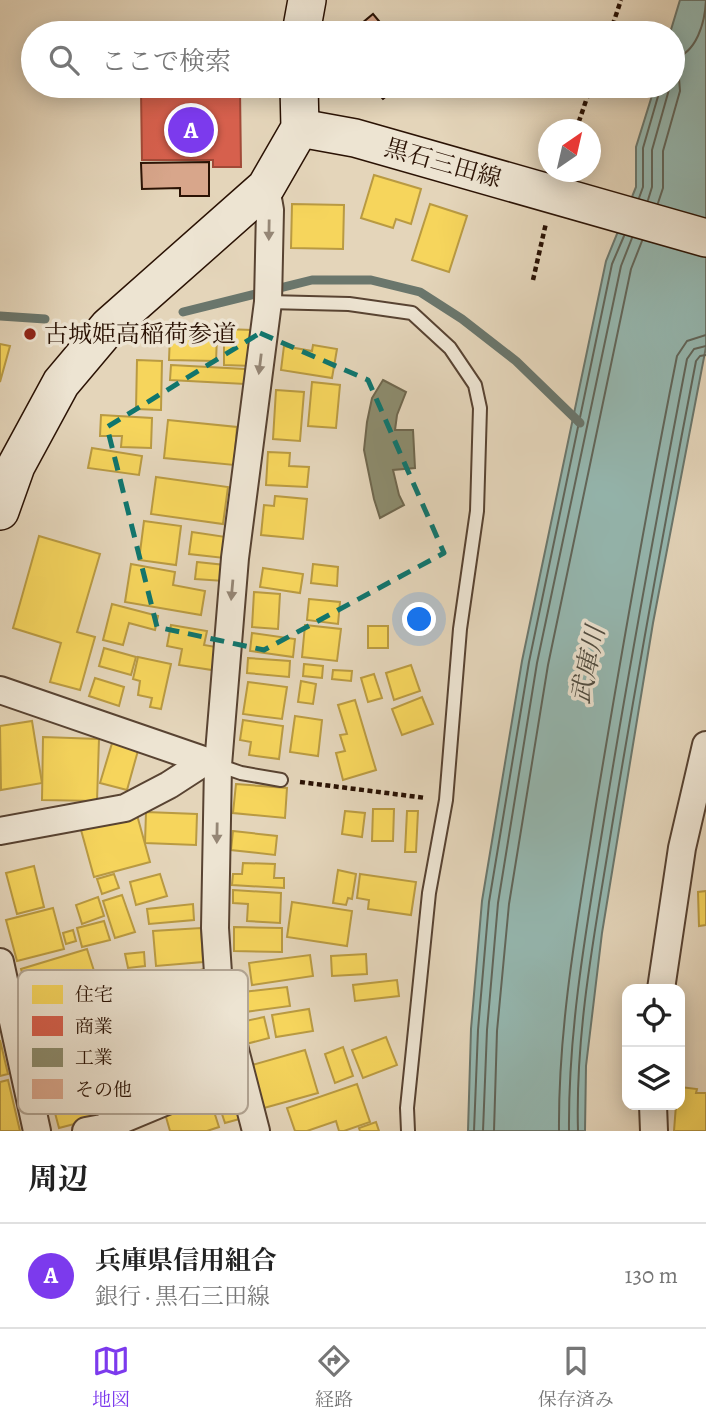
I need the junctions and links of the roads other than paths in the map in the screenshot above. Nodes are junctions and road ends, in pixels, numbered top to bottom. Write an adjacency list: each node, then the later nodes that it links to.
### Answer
1 (307, 0): 2 (street)
2 (304, 21)
3 (299, 98): 4 (street)
4 (300, 128): 5 (street); 6 (street, 黒石三田線)
5 (267, 187): 7 (street, one-way to 7); 8 (street)
6 (706, 238)
7 (268, 291): 11 (street, one-way to 11); 23 (lane)
8 (0, 511)
9 (0, 690): 11 (street)
10 (706, 745): 16 (street)
11 (212, 763): 12 (lane); 13 (street); 15 (street, one-way to 15)
12 (281, 780)
13 (0, 831)
14 (0, 962): 17 (street)
15 (218, 970)
16 (662, 984)
17 (18, 1044)
18 (248, 1103): 22 (street)
19 (653, 1110): 24 (street)
20 (136, 1114): 21 (street)
21 (86, 1131)
22 (256, 1131)
23 (408, 1131)
24 (654, 1131)

